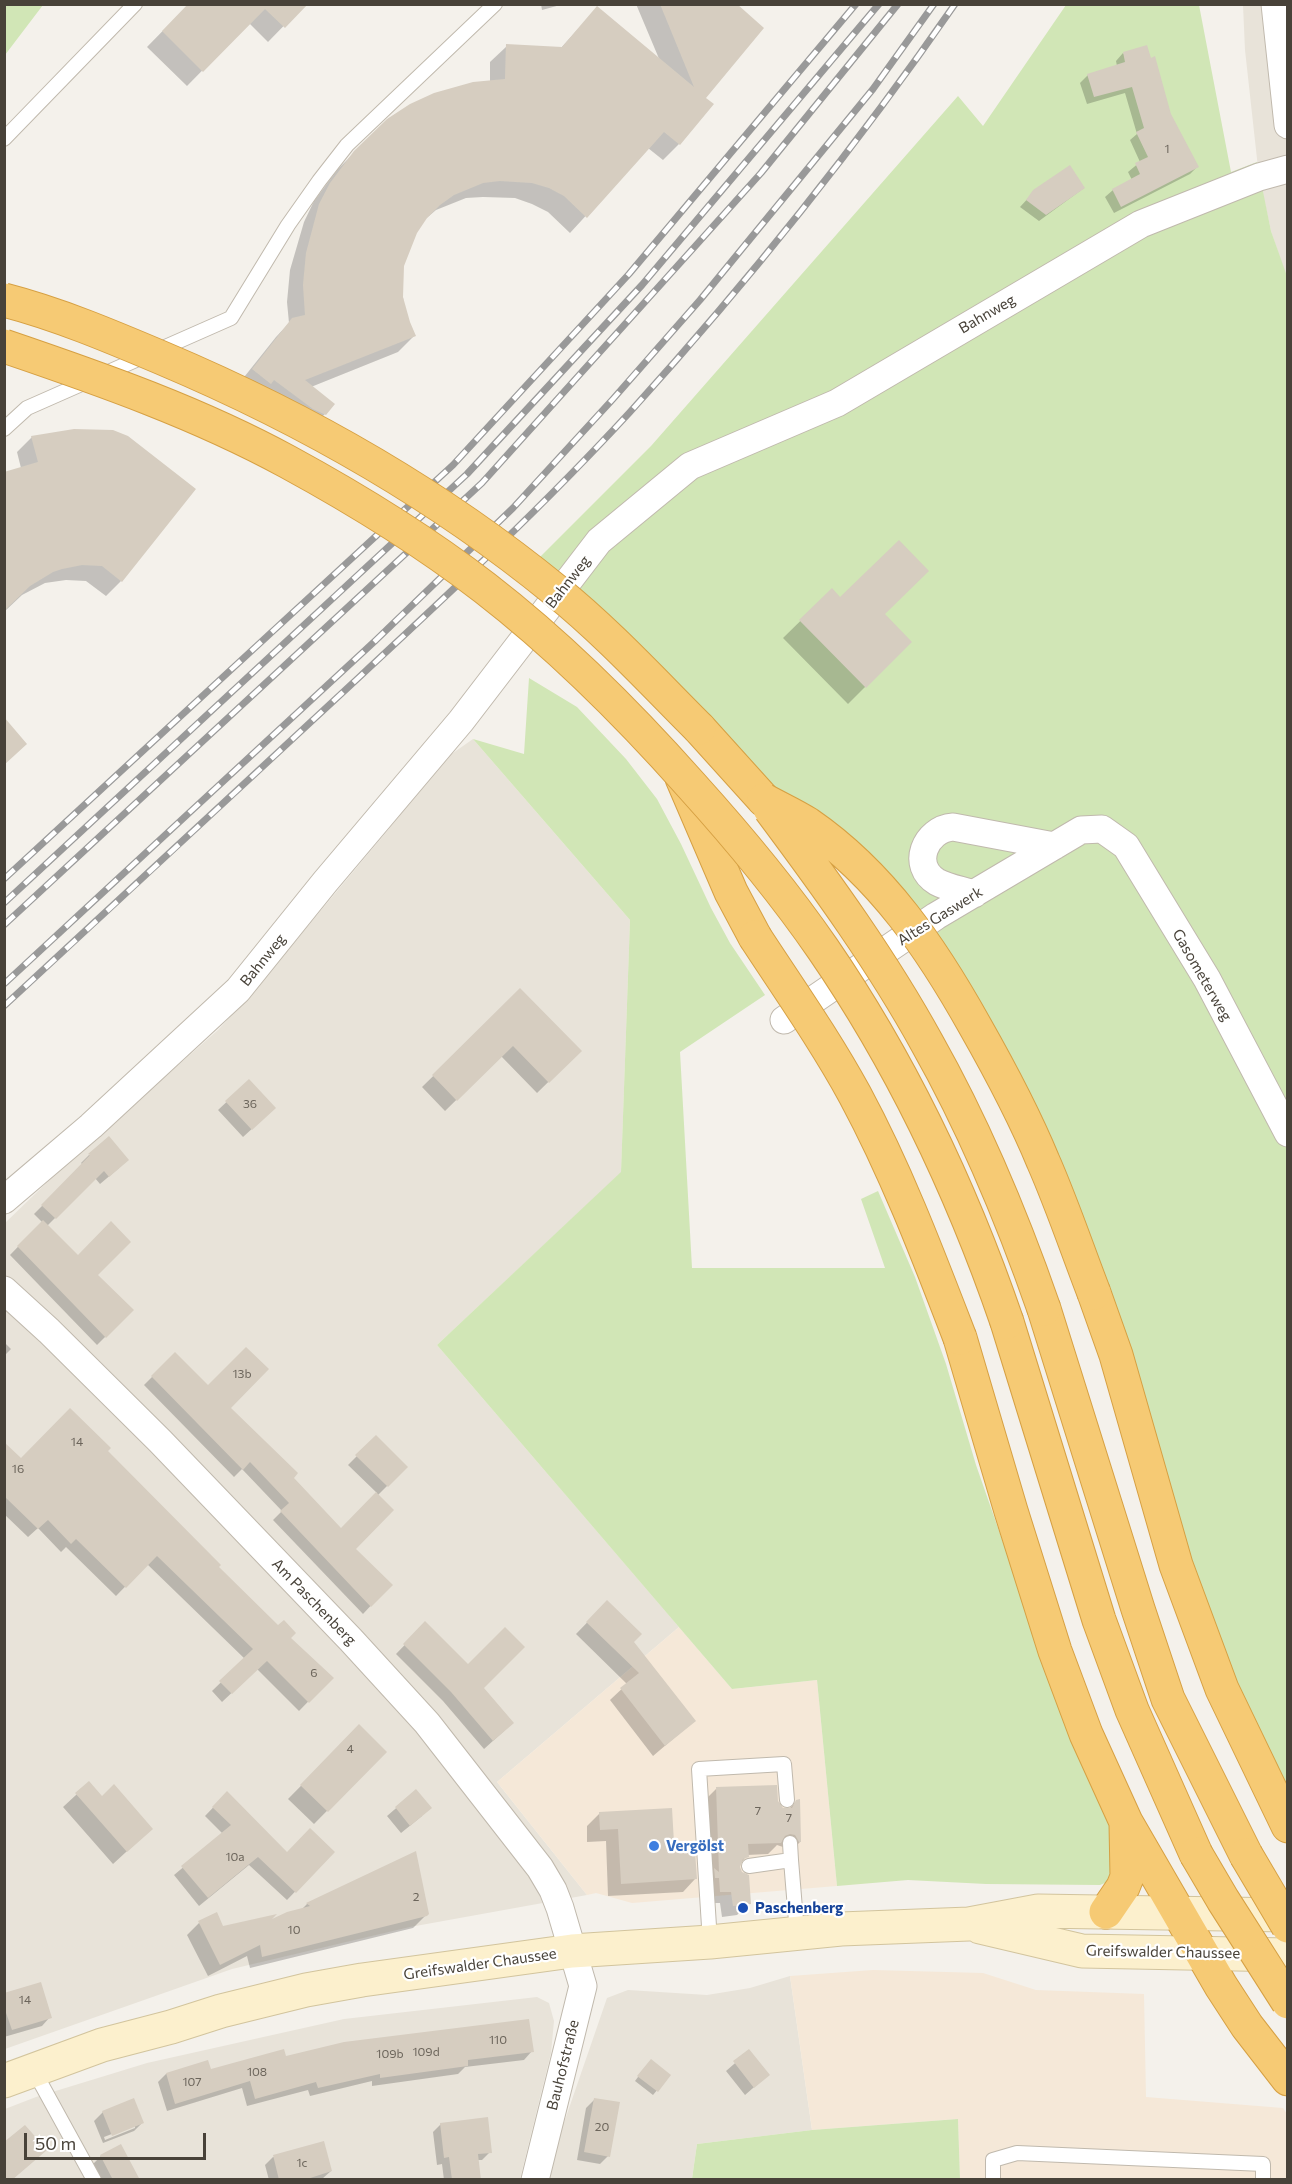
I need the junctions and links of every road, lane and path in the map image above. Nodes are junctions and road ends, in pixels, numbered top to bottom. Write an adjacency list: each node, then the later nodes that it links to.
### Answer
1 (135, 4): 5 (lane)
2 (495, 4): 9 (lane)
3 (1275, 4): 4 (street)
4 (1287, 125)
5 (4, 139)
6 (1287, 169): 17 (street, Bahnweg)
7 (4, 300): 11 (highway, bridge)
8 (4, 346): 10 (highway, bridge)
9 (4, 429)
10 (680, 773): 20 (highway, bridge); 35 (highway, bridge)
11 (764, 800): 21 (highway, bridge); 29 (highway, bridge)
12 (1102, 829): 13 (street, Altes Gaswerk); 16 (street, Gasometerweg)
13 (1054, 846): 14 (street, Altes Gaswerk); 14 (street)
14 (974, 894): 15 (street, Altes Gaswerk)
15 (784, 1020)
16 (1287, 1132)
17 (4, 1200)
18 (4, 1290): 32 (street, Am Paschenberg)
19 (787, 1800): 31 (lane)
20 (1126, 1822): 25 (highway); 26 (highway)
21 (1287, 1826)
22 (790, 1843): 23 (lane)
23 (791, 1860): 24 (lane); 30 (lane)
24 (749, 1866)
25 (1106, 1912): 26 (main road, Greifswalder Chaussee); 28 (main road, Greifswalder Chaussee)
26 (1179, 1912): 27 (main road, Greifswalder Chaussee); 33 (highway)
27 (1287, 1915)
28 (969, 1924): 30 (main road, Greifswalder Chaussee); 33 (main road, Greifswalder Chaussee)
29 (1287, 1926)
30 (797, 1933): 31 (main road, Greifswalder Chaussee)
31 (710, 1942): 32 (main road, Greifswalder Chaussee)
32 (572, 1951): 36 (main road, Greifswalder Chaussee); 39 (street, Bauhofstraße)
33 (1202, 1953): 34 (main road, Greifswalder Chaussee); 37 (highway)
34 (1287, 1955)
35 (1287, 2002)
36 (19, 2075): 38 (lane)
37 (1287, 2079)
38 (94, 2180)
39 (535, 2180)
40 (993, 2180): 41 (lane)
41 (1263, 2180)

